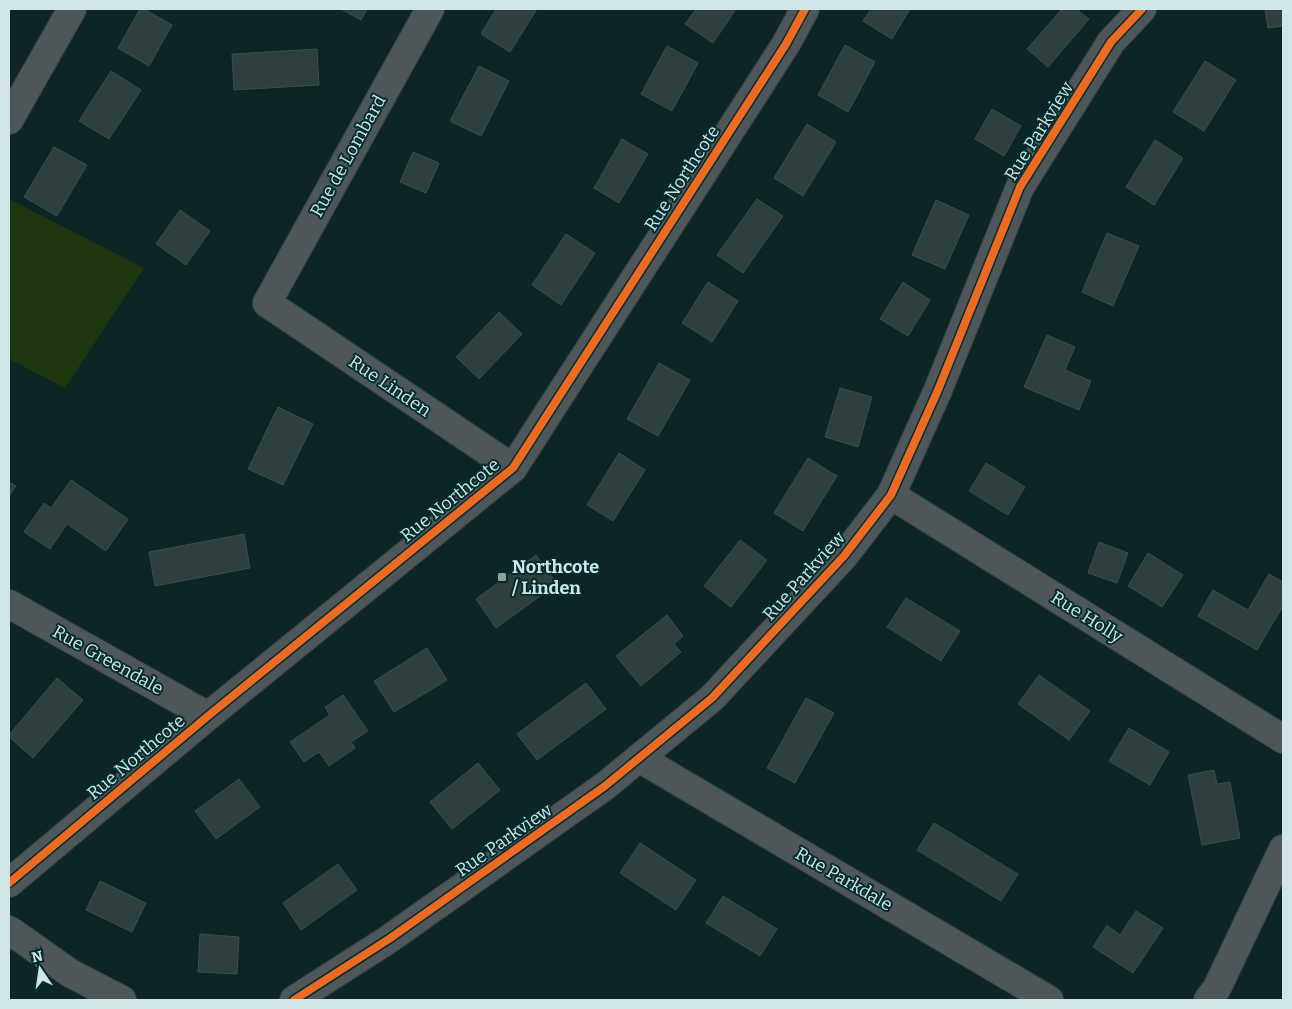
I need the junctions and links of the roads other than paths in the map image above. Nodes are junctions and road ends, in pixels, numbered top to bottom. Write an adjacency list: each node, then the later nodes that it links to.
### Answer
1 (72, 9): 5 (street)
2 (430, 9): 6 (street, Rue de Lombard)
3 (805, 9): 7 (street, Rue Northcote)
4 (1142, 9): 8 (street, Rue Parkview)
5 (9, 120)
6 (267, 303): 7 (street, Rue Linden)
7 (514, 468): 10 (street, Rue Northcote)
8 (891, 495): 11 (street, Rue Holly); 12 (street, Rue Parkview)
9 (9, 604): 10 (street, Rue Greendale)
10 (208, 716): 14 (street, Rue Northcote)
11 (1283, 739)
12 (639, 758): 17 (street, Rue Parkview); 18 (street, Rue Parkdale)
13 (1283, 849): 19 (street)
14 (9, 883)
15 (9, 930): 16 (street)
16 (122, 1000)
17 (294, 1000)
18 (1049, 1000)
19 (1208, 1000)

